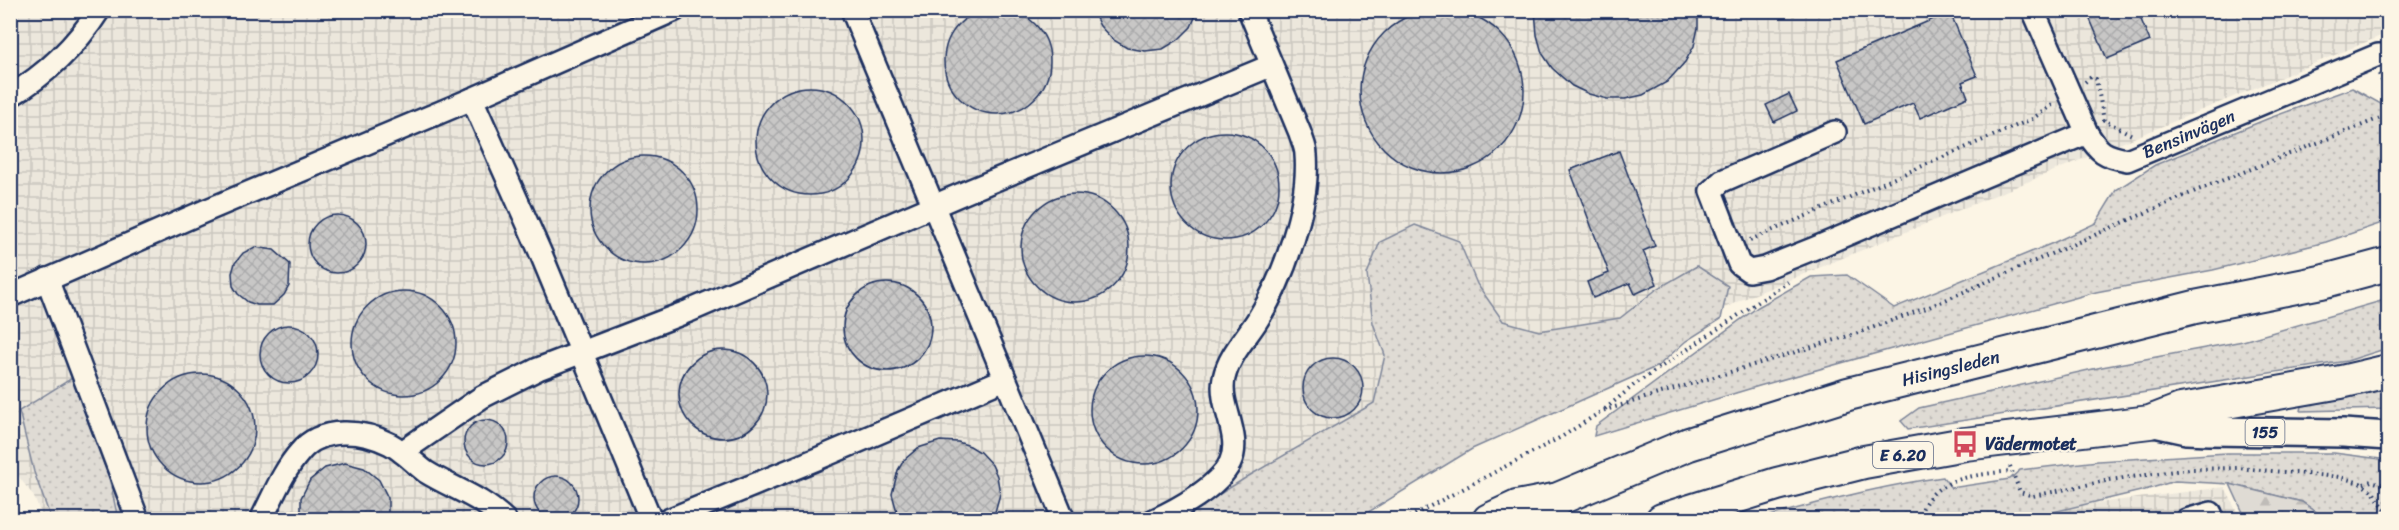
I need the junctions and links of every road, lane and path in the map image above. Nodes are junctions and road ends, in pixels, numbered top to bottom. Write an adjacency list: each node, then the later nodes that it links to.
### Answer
1 (99, 10): 8 (street)
2 (675, 10): 9 (street)
3 (852, 10): 13 (street)
4 (1249, 10): 7 (street)
5 (2033, 10): 12 (street, Bensinvägen)
6 (2388, 55): 12 (street, Bensinvägen)
7 (1270, 66): 13 (street); 38 (street)
8 (10, 96)
9 (472, 99): 15 (street); 18 (street)
10 (2388, 115): 21 (path)
11 (1835, 132): 12 (street)
12 (2087, 133)
13 (933, 206): 18 (street); 20 (street)
14 (2388, 264): 29 (highway, Hisingsleden)
15 (47, 279): 17 (street); 32 (street)
16 (1792, 279): 21 (path)
17 (10, 296)
18 (581, 352): 26 (street); 35 (street)
19 (2388, 370): 22 (highway, E 6.20)
20 (1005, 379): 36 (street); 37 (street)
21 (1602, 411): 39 (path)
22 (2150, 422): 23 (main road, 155); 42 (highway, E 6.20)
23 (2343, 433): 24 (main road, 155); 25 (main road)
24 (2388, 436)
25 (2388, 442)
26 (402, 452): 33 (street); 34 (street)
27 (2363, 485): 28 (path); 31 (path); 43 (path)
28 (2388, 486)
29 (1558, 499): 40 (highway); 41 (highway, Hisingsleden)
30 (2211, 513): 44 (street)
31 (2388, 513)
32 (138, 519)
33 (261, 519)
34 (505, 519)
35 (651, 519)
36 (668, 519)
37 (1064, 519)
38 (1154, 519)
39 (1404, 519)
40 (1489, 519)
41 (1532, 519)
42 (1662, 519)
43 (1919, 519)
44 (2186, 519)

